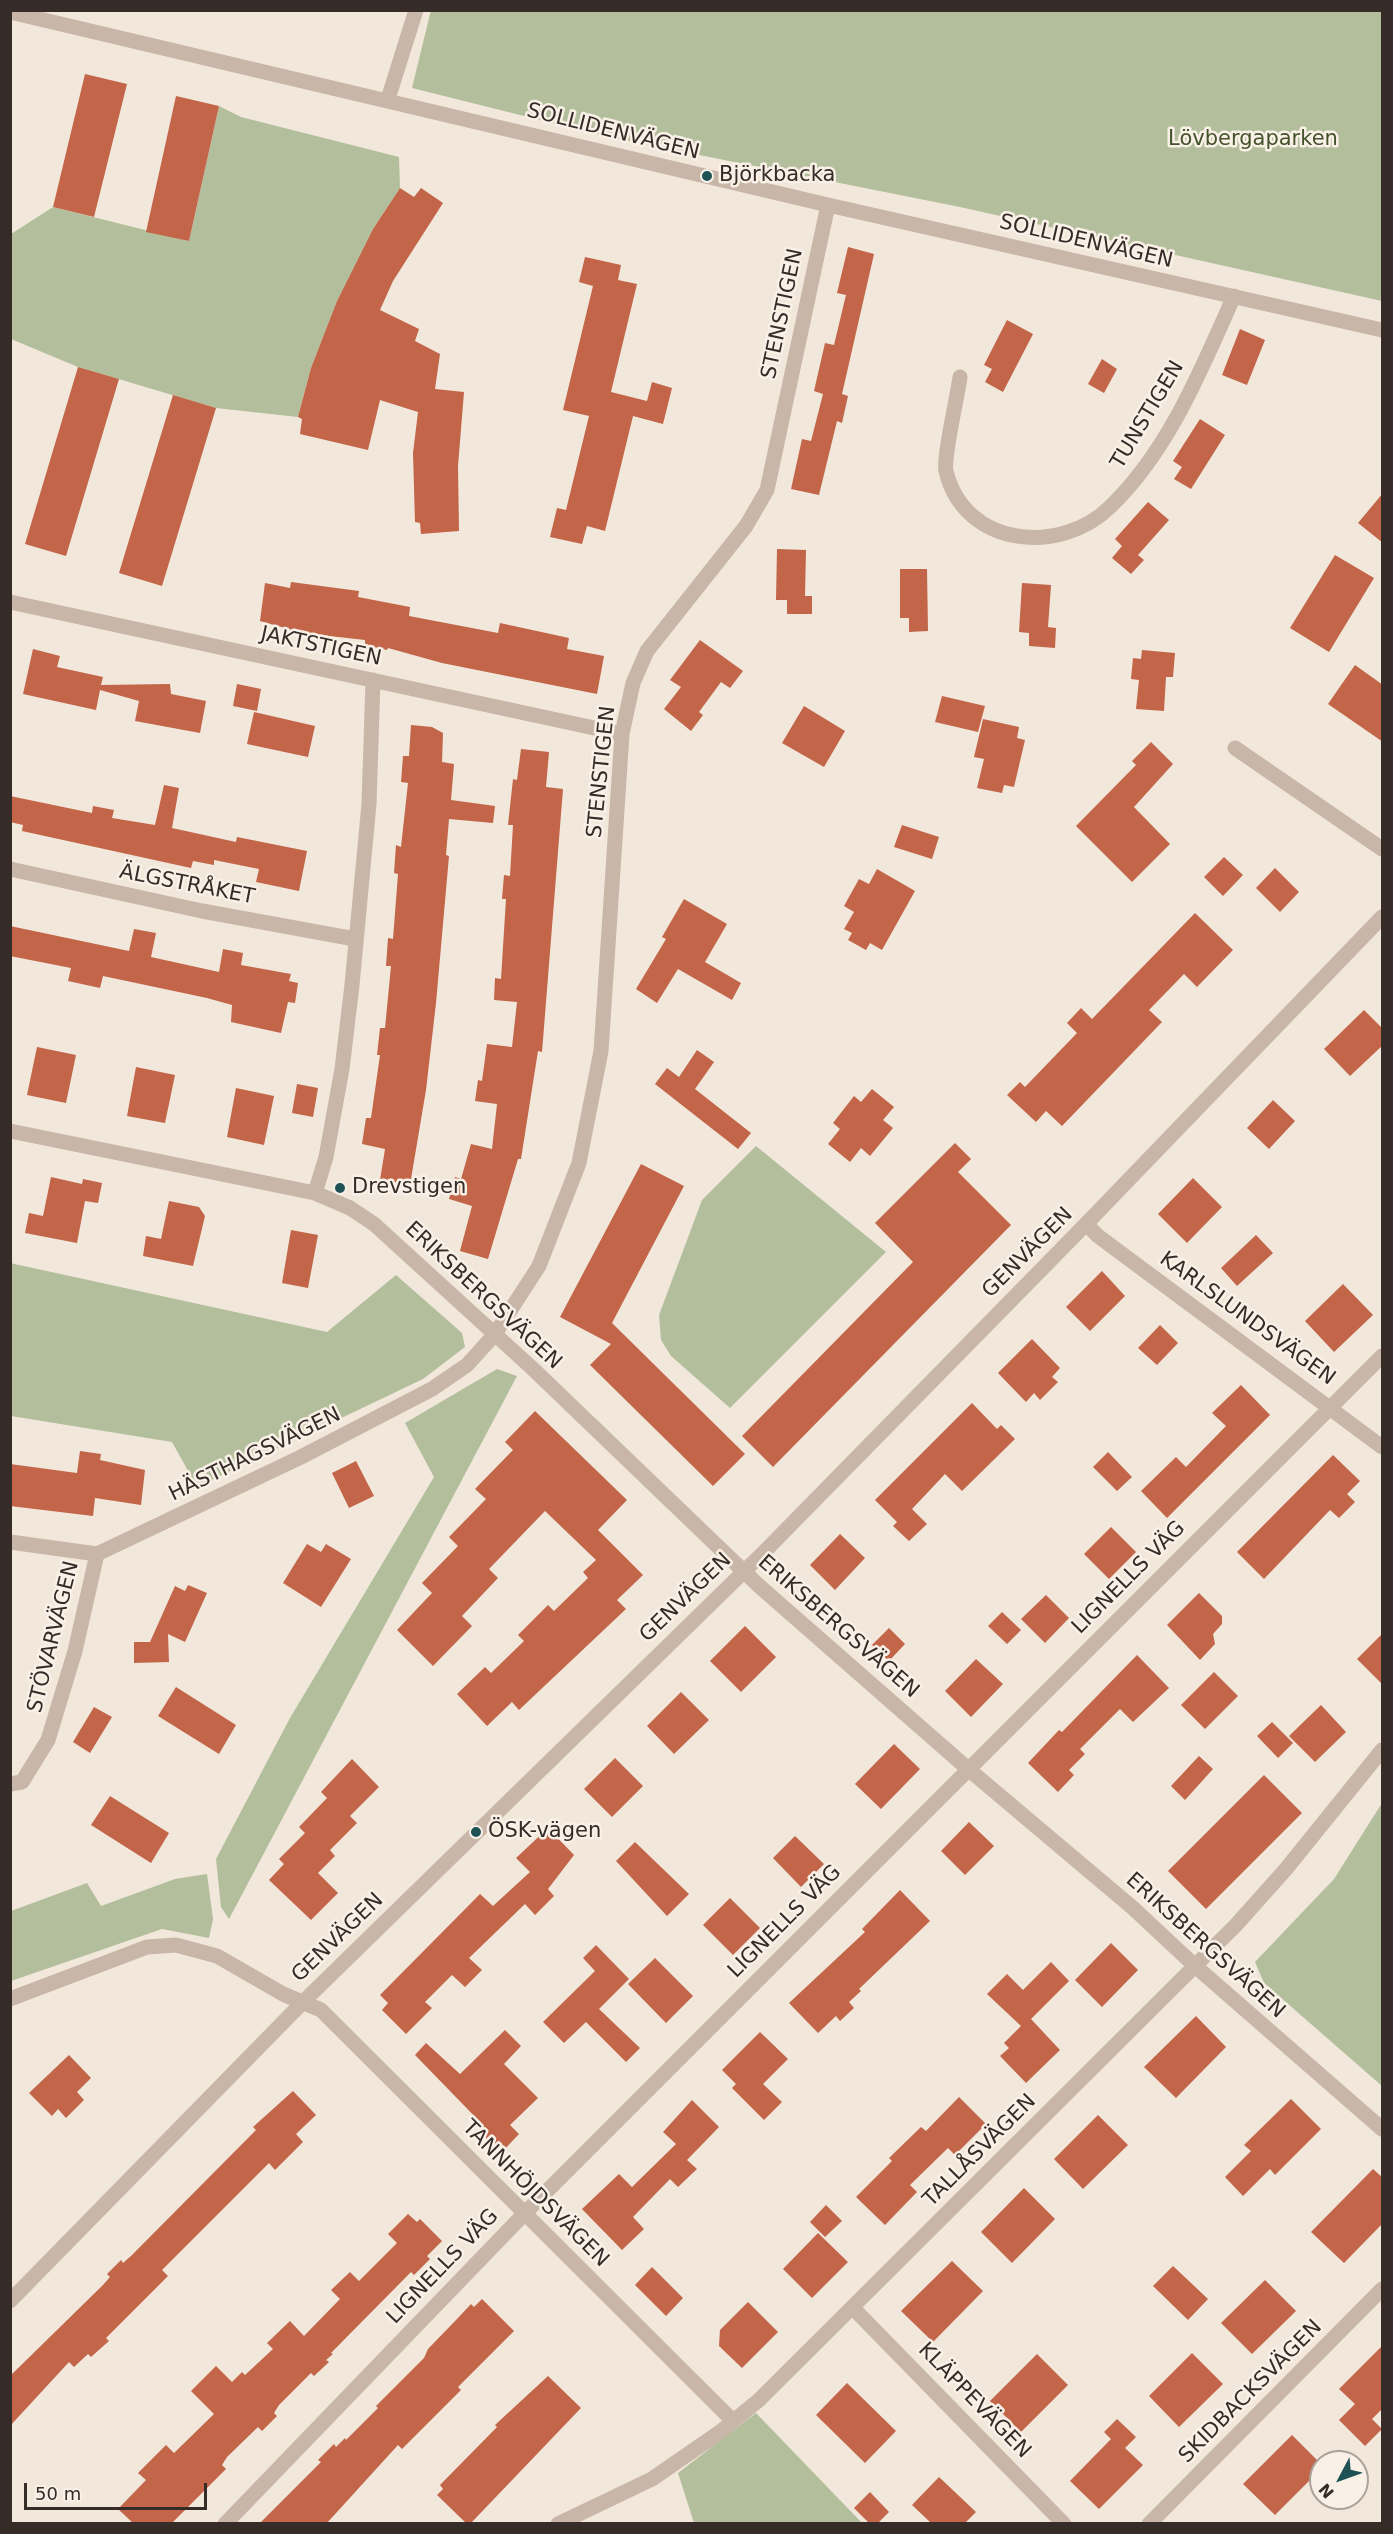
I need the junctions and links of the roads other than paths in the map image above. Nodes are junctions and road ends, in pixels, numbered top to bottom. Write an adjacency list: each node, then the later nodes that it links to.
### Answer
1 (416, 10): 3 (street)
2 (10, 12): 3 (street, SOLLIDENVÄGEN)
3 (388, 99): 4 (street, SOLLIDENVÄGEN)
4 (828, 205): 5 (street, SOLLIDENVÄGEN); 10 (street, STENSTIGEN)
5 (1234, 296): 6 (street, SOLLIDENVÄGEN); 7 (street, TUNSTIGEN)
6 (1383, 330)
7 (960, 377)
8 (10, 602): 9 (street, JAKTSTIGEN)
9 (373, 680): 10 (street, JAKTSTIGEN); 15 (street)
10 (622, 734): 19 (street, STENSTIGEN)
11 (1235, 748): 12 (street)
12 (1383, 849)
13 (10, 869): 15 (street, ÄLGSTRÅKET)
14 (1383, 917): 18 (street, GENVÄGEN)
15 (355, 939): 17 (street)
16 (10, 1131): 17 (street, ERIKSBERGSVÄGEN)
17 (315, 1193): 19 (street, ERIKSBERGSVÄGEN)
18 (1086, 1224): 21 (street, KARLSLUNDSVÄGEN); 25 (street, GENVÄGEN)
19 (495, 1334): 24 (street, HÄSTHAGSVÄGEN); 25 (street, ERIKSBERGSVÄGEN)
20 (1383, 1356): 21 (street, LIGNELLS VÄG)
21 (1332, 1407): 22 (street, KARLSLUNDSVÄGEN); 27 (street, LIGNELLS VÄG)
22 (1383, 1447)
23 (10, 1542): 24 (street)
24 (97, 1554): 28 (street, STÖVARVÄGEN)
25 (742, 1572): 27 (street, ERIKSBERGSVÄGEN); 31 (street, GENVÄGEN)
26 (1383, 1749): 29 (street, TALLÅSVÄGEN)
27 (967, 1768): 29 (street, ERIKSBERGSVÄGEN); 33 (street, LIGNELLS VÄG)
28 (10, 1785)
29 (1194, 1965): 32 (street, ERIKSBERGSVÄGEN); 36 (street, TALLÅSVÄGEN)
30 (10, 1999): 31 (street)
31 (303, 2001): 33 (street, TANNHÖJDSVÄGEN); 35 (street, GENVÄGEN)
32 (1383, 2129)
33 (525, 2213): 37 (street, TANNHÖJDSVÄGEN); 38 (street, LIGNELLS VÄG)
34 (1383, 2289): 41 (street, SKIDBACKSVÄGEN)
35 (10, 2301)
36 (853, 2308): 37 (street, TALLÅSVÄGEN); 40 (street, KLÄPPEVÄGEN)
37 (733, 2421): 39 (street, TALLÅSVÄGEN)
38 (225, 2523)
39 (558, 2523)
40 (1064, 2523)
41 (1149, 2523)

